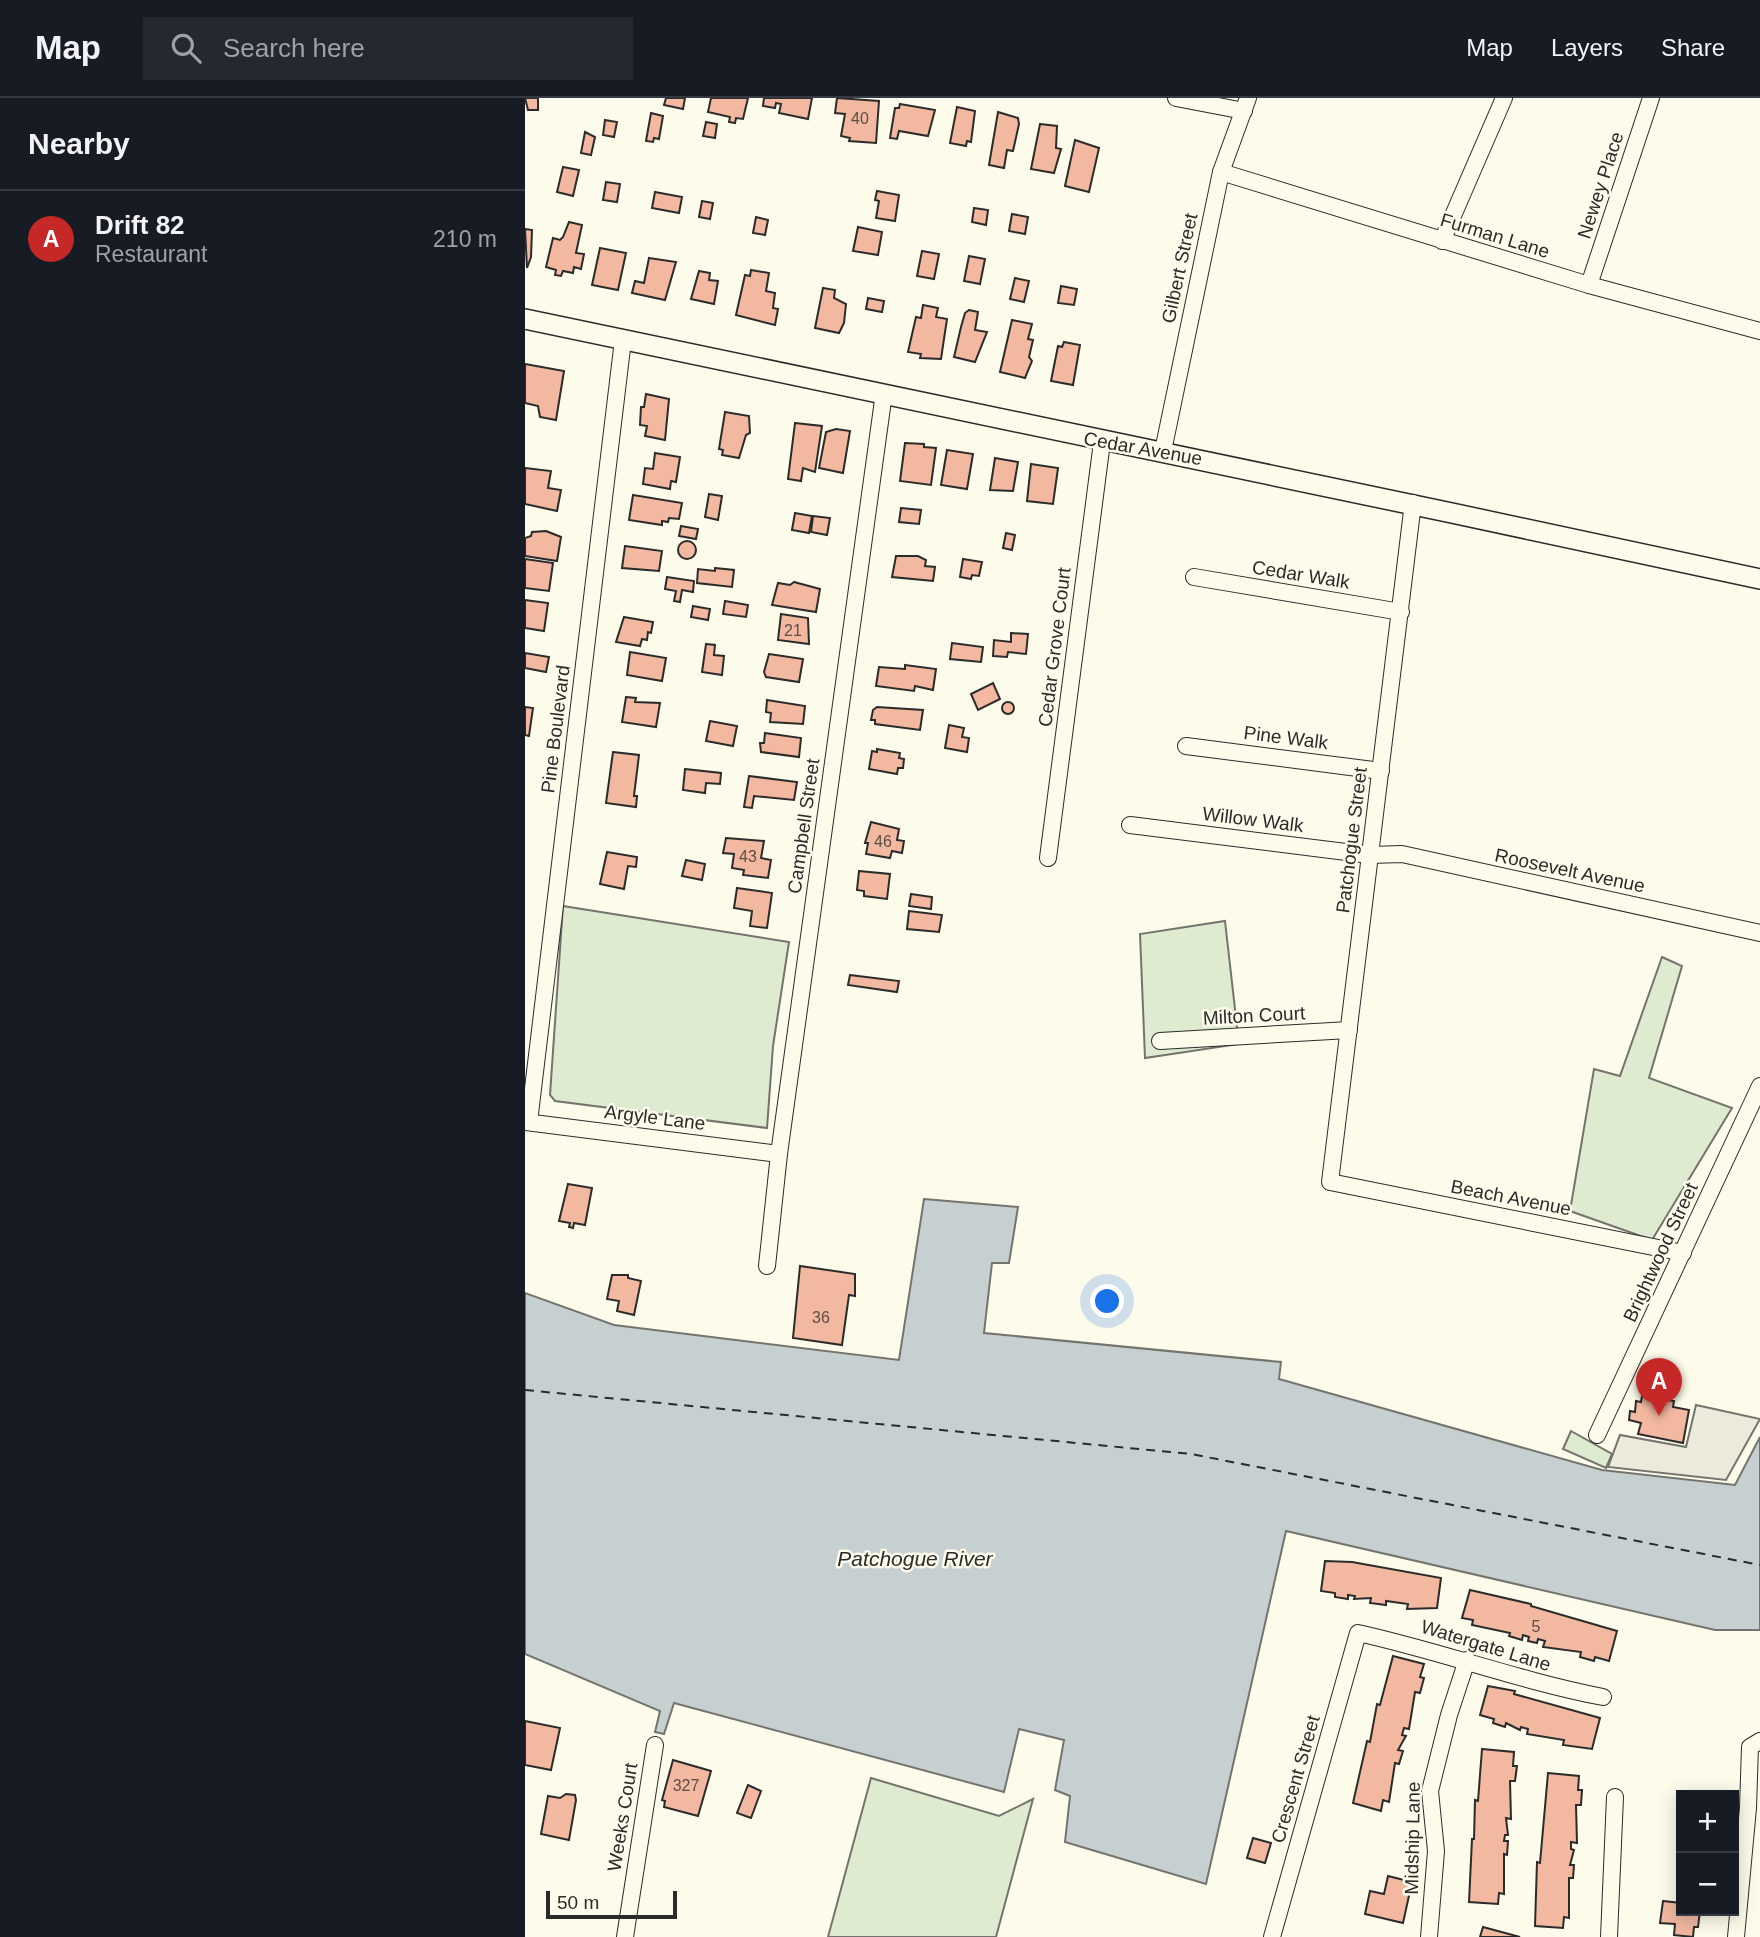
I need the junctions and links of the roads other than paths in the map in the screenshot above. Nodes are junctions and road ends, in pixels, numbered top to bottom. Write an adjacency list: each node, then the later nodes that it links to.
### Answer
1 (1176, 98): 4 (street)
2 (1504, 98): 6 (street)
3 (1651, 98): 7 (street, Newey Place)
4 (1246, 104): 5 (street, Gilbert Street)
5 (1221, 172): 6 (street, Furman Lane); 13 (street, Gilbert Street)
6 (1442, 241): 7 (street, Furman Lane)
7 (1589, 285): 9 (street, Furman Lane)
8 (525, 320): 10 (street, Cedar Avenue)
9 (1760, 331)
10 (623, 340): 11 (street, Cedar Avenue); 27 (street, Pine Boulevard)
11 (884, 393): 12 (street, Cedar Avenue); 28 (street, Campbell Street)
12 (1102, 442): 13 (street, Cedar Avenue); 22 (street, Cedar Grove Court)
13 (1163, 451): 14 (street, Cedar Avenue)
14 (1413, 503): 16 (street, Cedar Avenue); 17 (street, Patchogue Street)
15 (1195, 577): 17 (street, Cedar Walk)
16 (1760, 579)
17 (1401, 612): 19 (street, Patchogue Street)
18 (1186, 746): 19 (street, Pine Walk)
19 (1381, 771): 21 (street, Patchogue Street)
20 (1130, 825): 21 (street, Willow Walk)
21 (1370, 855): 23 (street, Roosevelt Avenue); 24 (street, Patchogue Street)
22 (1048, 858)
23 (1760, 933)
24 (1349, 1030): 25 (street, Milton Court); 29 (street, Patchogue Street)
25 (1160, 1041)
26 (1760, 1086): 30 (street, Brightwood Street)
27 (527, 1122): 28 (street, Argyle Lane)
28 (779, 1154): 31 (street, Campbell Street)
29 (1330, 1182): 30 (street, Beach Avenue)
30 (1683, 1253): 32 (street, Brightwood Street)
31 (767, 1266)
32 (1597, 1435)
33 (1358, 1633): 34 (street, Watergate Lane); 39 (street, Crescent Street)
34 (1468, 1660): 35 (street, Watergate Lane); 41 (street, Midship Lane)
35 (1603, 1697)
36 (1755, 1744): 43 (street)
37 (655, 1745): 40 (street, Weeks Court)
38 (1615, 1797): 42 (street)
39 (1277, 1936)
40 (625, 1937)
41 (1429, 1937)
42 (1609, 1937)
43 (1736, 1937)

